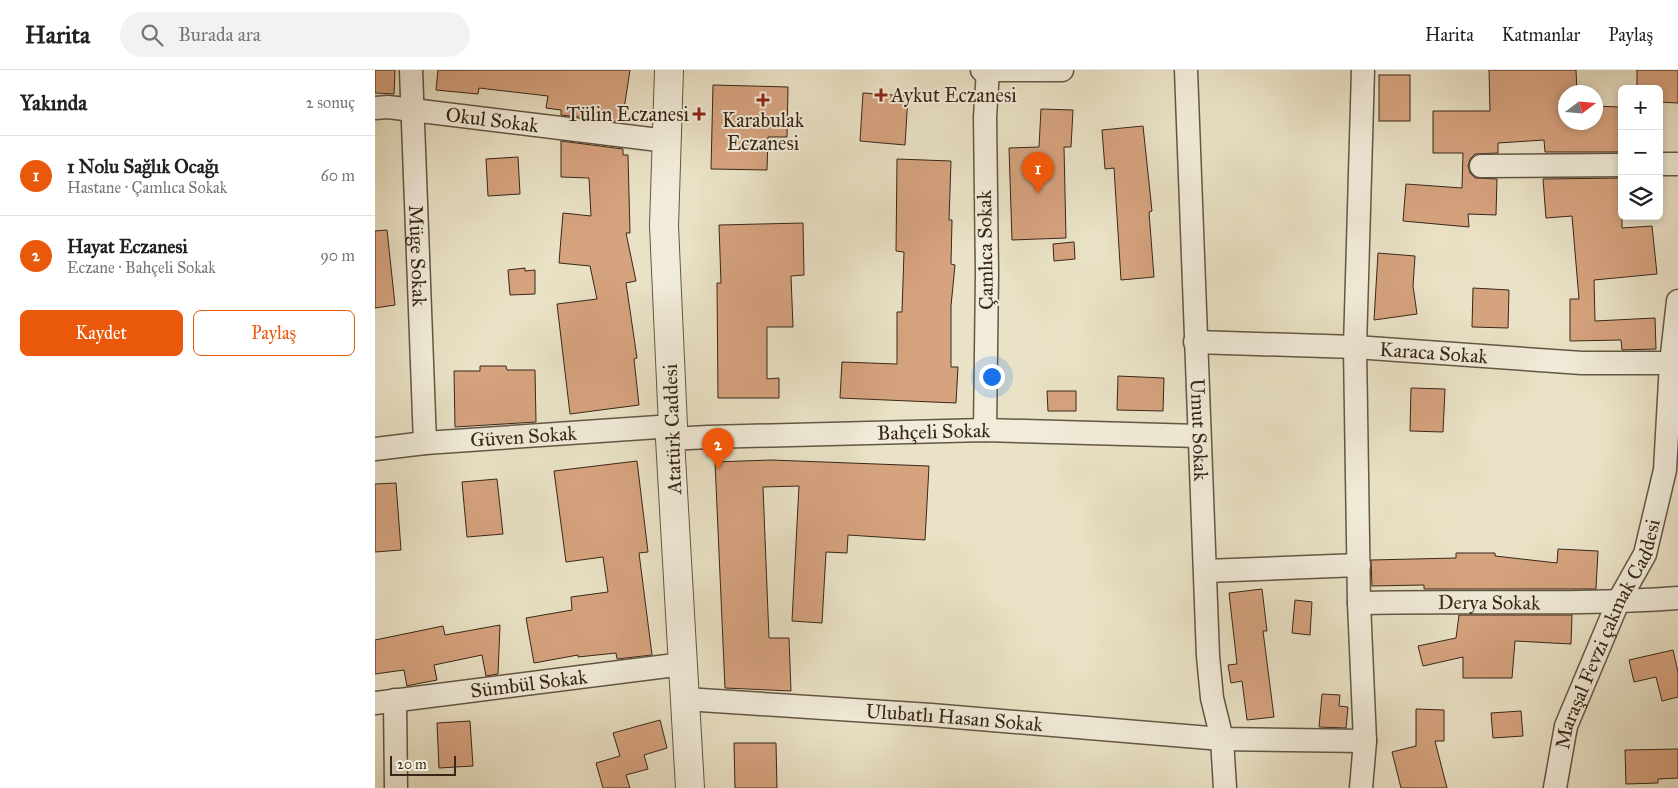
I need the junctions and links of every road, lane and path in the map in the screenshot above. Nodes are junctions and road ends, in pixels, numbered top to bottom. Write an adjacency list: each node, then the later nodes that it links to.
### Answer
1 (411, 70): 9 (street, Müge Sokak)
2 (669, 70): 10 (street, Atatürk Caddesi)
3 (982, 70): 4 (street)
4 (987, 70): 5 (street); 19 (street, Çamlıca Sokak)
5 (1063, 70)
6 (1186, 70): 16 (street, Umut Sokak)
7 (1363, 70): 17 (street)
8 (375, 108): 9 (street, Okul Sokak)
9 (411, 110): 10 (street, Okul Sokak); 22 (street, Müge Sokak)
10 (667, 140): 20 (street, Atatürk Caddesi)
11 (1663, 164): 12 (street)
12 (1678, 164)
13 (1618, 165): 14 (street)
14 (1481, 166)
15 (1678, 301): 18 (street, Maraşal Fevzi çakmak Caddesi)
16 (1195, 342): 17 (street, Karaca Sokak); 21 (street, Umut Sokak)
17 (1355, 346): 18 (street, Karaca Sokak); 24 (street)
18 (1671, 363): 27 (street, Maraşal Fevzi çakmak Caddesi)
19 (985, 430): 20 (street, Bahçeli Sokak); 21 (street, Bahçeli Sokak)
20 (671, 433): 22 (street, Güven Sokak); 29 (street, Atatürk Caddesi)
21 (1198, 436): 25 (street, Umut Sokak)
22 (425, 444): 23 (street, Güven Sokak)
23 (375, 449)
24 (1359, 565): 25 (street); 28 (street)
25 (1206, 571): 32 (street, Umut Sokak)
26 (1678, 598): 27 (street, Derya Sokak)
27 (1618, 602): 28 (street, Derya Sokak); 38 (street, Maraşal Fevzi çakmak Caddesi)
28 (1359, 603): 33 (street)
29 (683, 664): 30 (street, Atatürk Caddesi); 31 (street, Sümbül Sokak)
30 (685, 699): 32 (street, Ulubatlı Hasan Sokak); 35 (street, Atatürk Caddesi)
31 (385, 702): 34 (street)
32 (1222, 739): 33 (street, Ulubatlı Hasan Sokak); 36 (street, Umut Sokak)
33 (1365, 741): 37 (street)
34 (396, 788)
35 (690, 788)
36 (1225, 788)
37 (1361, 788)
38 (1555, 788)

